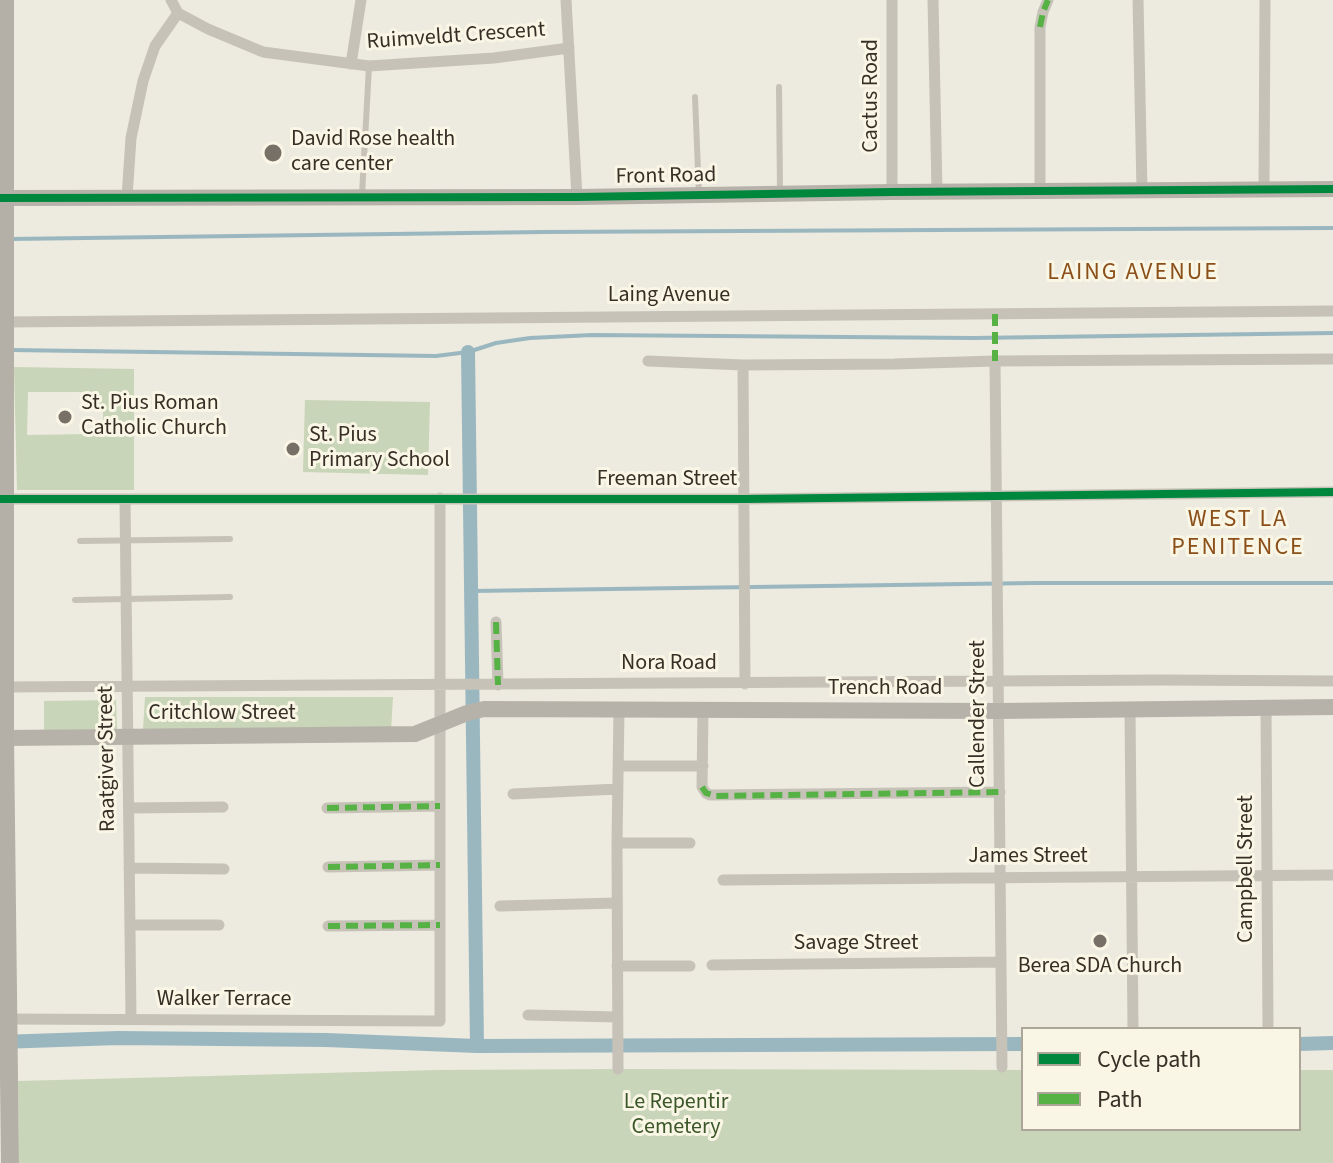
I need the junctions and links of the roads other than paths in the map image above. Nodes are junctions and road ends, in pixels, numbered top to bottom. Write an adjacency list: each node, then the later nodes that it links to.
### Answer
1 (5, 0): 27 (main road)
2 (171, 0): 10 (street)
3 (361, 0): 12 (street)
4 (566, 0): 11 (street)
5 (892, 0): 21 (street, Cactus Road)
6 (933, 0): 19 (street)
7 (1048, 0): 20 (street)
8 (1138, 0): 18 (street)
9 (1265, 0): 16 (street)
10 (178, 13): 12 (street, Ruimveldt Crescent); 24 (street)
11 (569, 48): 13 (street, Ruimveldt Crescent); 26 (street)
12 (351, 64): 13 (street, Ruimveldt Crescent)
13 (369, 66): 25 (lane)
14 (779, 87): 22 (lane)
15 (695, 97): 23 (lane)
16 (1264, 189): 17 (street, Front Road); 18 (street, Front Road)
17 (1333, 189)
18 (1142, 190): 20 (street, Front Road)
19 (937, 191): 20 (street, Front Road); 21 (street, Front Road)
20 (1040, 191)
21 (892, 192): 22 (street, Front Road)
22 (780, 193): 23 (street, Front Road)
23 (699, 195): 26 (street, Front Road)
24 (127, 197): 25 (street, Front Road); 27 (street, Front Road)
25 (362, 197): 26 (street, Front Road)
26 (577, 197)
27 (2, 198): 29 (main road)
28 (1333, 311): 29 (street, Laing Avenue)
29 (4, 326): 37 (main road)
30 (1333, 359): 32 (street)
31 (648, 361): 33 (street)
32 (995, 361): 33 (street); 35 (street, Callender Street)
33 (743, 365): 39 (street)
34 (1333, 492): 35 (street, Freeman Street)
35 (997, 496): 39 (street, Freeman Street); 48 (street, Callender Street)
36 (440, 498): 38 (street, Freeman Street); 39 (street, Freeman Street); 50 (street)
37 (2, 499): 38 (street, Freeman Street); 53 (main road)
38 (125, 499): 41 (street, Raatgiver Street)
39 (743, 499): 49 (street)
40 (230, 539): 41 (lane)
41 (126, 540): 42 (lane); 44 (street, Raatgiver Street)
42 (80, 541)
43 (230, 597): 44 (lane)
44 (126, 599): 45 (lane); 52 (street, Raatgiver Street)
45 (75, 600)
46 (496, 622): 51 (street)
47 (1333, 681): 48 (street, Nora Road)
48 (999, 683): 49 (street, Nora Road); 59 (street, Callender Street)
49 (745, 684): 51 (street, Nora Road)
50 (440, 685): 51 (street, Nora Road); 52 (street, Nora Road); 60 (street)
51 (498, 685)
52 (127, 686): 53 (street, Nora Road); 61 (street, Raatgiver Street)
53 (5, 687): 62 (main road)
54 (1333, 707): 55 (street, Trench Road)
55 (1266, 708): 58 (street, Trench Road); 78 (street, Campbell Street)
56 (619, 710): 57 (street, Trench Road); 60 (street, Trench Road); 63 (street)
57 (703, 710): 59 (street, Trench Road); 64 (street)
58 (1130, 710): 59 (street, Trench Road); 80 (street)
59 (999, 711): 66 (street, Callender Street)
60 (439, 726): 61 (street, Critchlow Street); 68 (street)
61 (128, 736): 62 (street, Critchlow Street); 70 (street, Raatgiver Street)
62 (5, 738): 96 (main road)
63 (618, 766): 64 (street); 65 (street)
64 (703, 766): 66 (street)
65 (618, 789): 67 (street); 72 (street)
66 (1000, 792): 81 (street, Callender Street)
67 (513, 794)
68 (440, 806): 71 (street); 74 (street)
69 (223, 807): 70 (street)
70 (129, 808): 76 (street, Raatgiver Street)
71 (327, 808)
72 (617, 843): 73 (street); 83 (street)
73 (690, 843)
74 (440, 865): 75 (street); 87 (street)
75 (328, 867)
76 (129, 868): 77 (street); 85 (street, Raatgiver Street)
77 (224, 869)
78 (1267, 875): 79 (street, James Street); 80 (street, James Street); 98 (street, Campbell Street)
79 (1333, 875)
80 (1132, 876): 81 (street, James Street); 97 (street)
81 (1000, 878): 82 (street, James Street); 89 (street, Callender Street)
82 (723, 880)
83 (617, 903): 84 (street); 91 (street)
84 (500, 906)
85 (130, 925): 86 (street); 95 (street, Raatgiver Street)
86 (219, 925)
87 (440, 925): 88 (street); 95 (street, Walker Terrace)
88 (328, 926)
89 (1001, 962): 90 (street, Savage Street); 99 (street, Callender Street)
90 (712, 965)
91 (617, 966): 92 (street); 94 (street)
92 (690, 966)
93 (528, 1015): 94 (street)
94 (618, 1017): 100 (street)
95 (131, 1019): 96 (street, Walker Terrace)
96 (6, 1021): 101 (main road)
97 (1133, 1027)
98 (1268, 1027)
99 (1002, 1063)
100 (618, 1069)
101 (6, 1070): 102 (main road)
102 (10, 1163)

